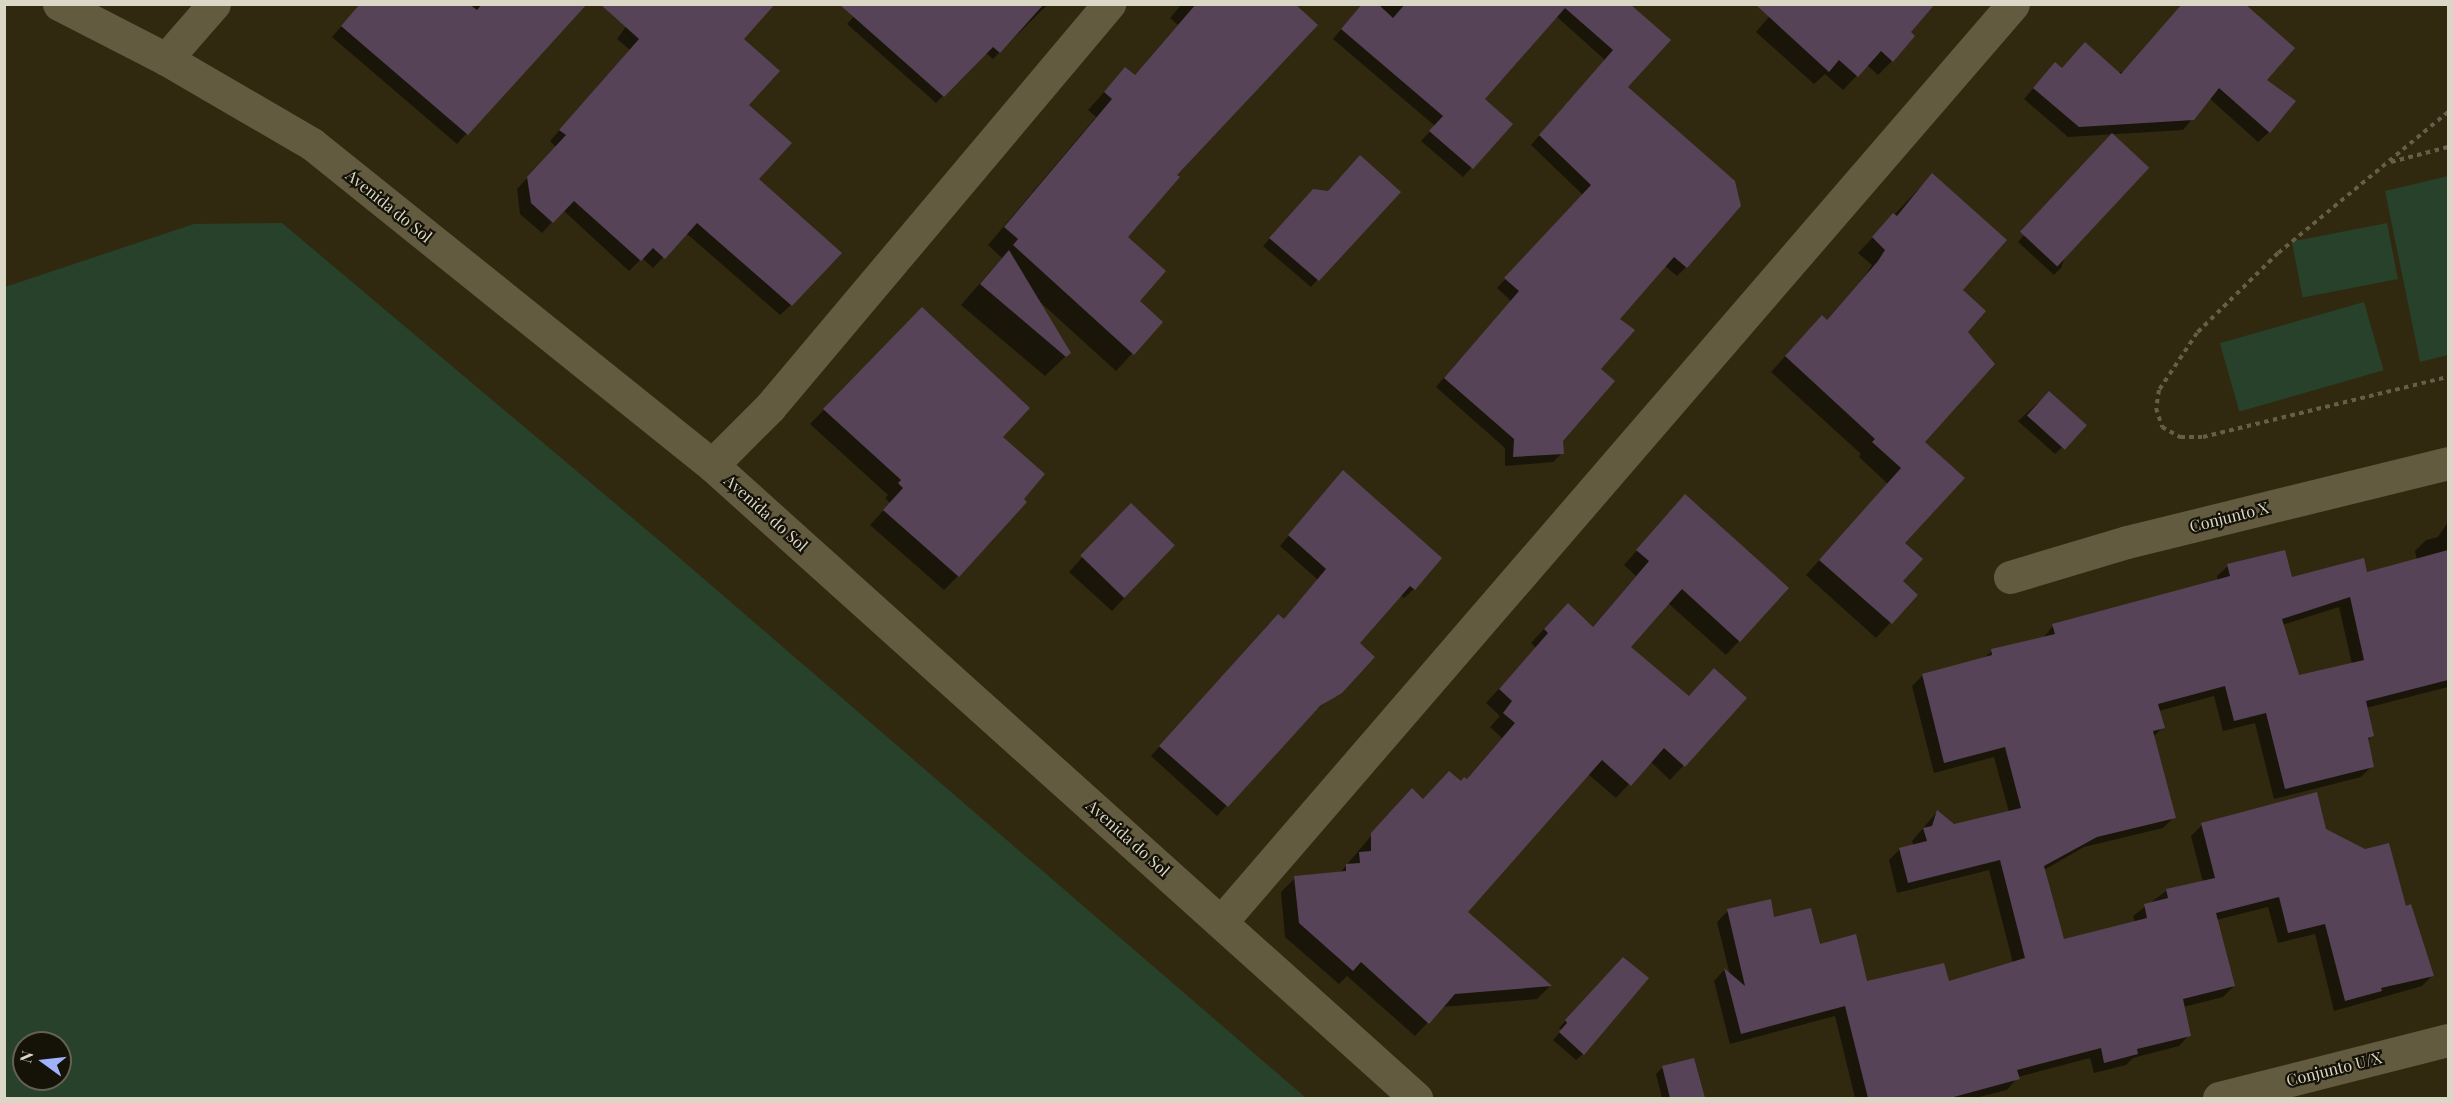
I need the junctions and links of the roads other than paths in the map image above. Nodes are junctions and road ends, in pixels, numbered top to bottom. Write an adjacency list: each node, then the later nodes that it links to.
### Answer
1 (59, 4): 5 (street, Avenida do Sol)
2 (214, 4): 5 (street)
3 (1109, 4): 7 (street)
4 (2013, 4): 9 (street)
5 (166, 59): 7 (street, Avenida do Sol)
6 (2448, 463): 8 (street, Conjunto X)
7 (712, 465): 9 (street, Avenida do Sol)
8 (2010, 577)
9 (1221, 922): 11 (street, Avenida do Sol)
10 (2448, 1040): 12 (street, Conjunto U/X)
11 (1416, 1098)
12 (2219, 1098)

